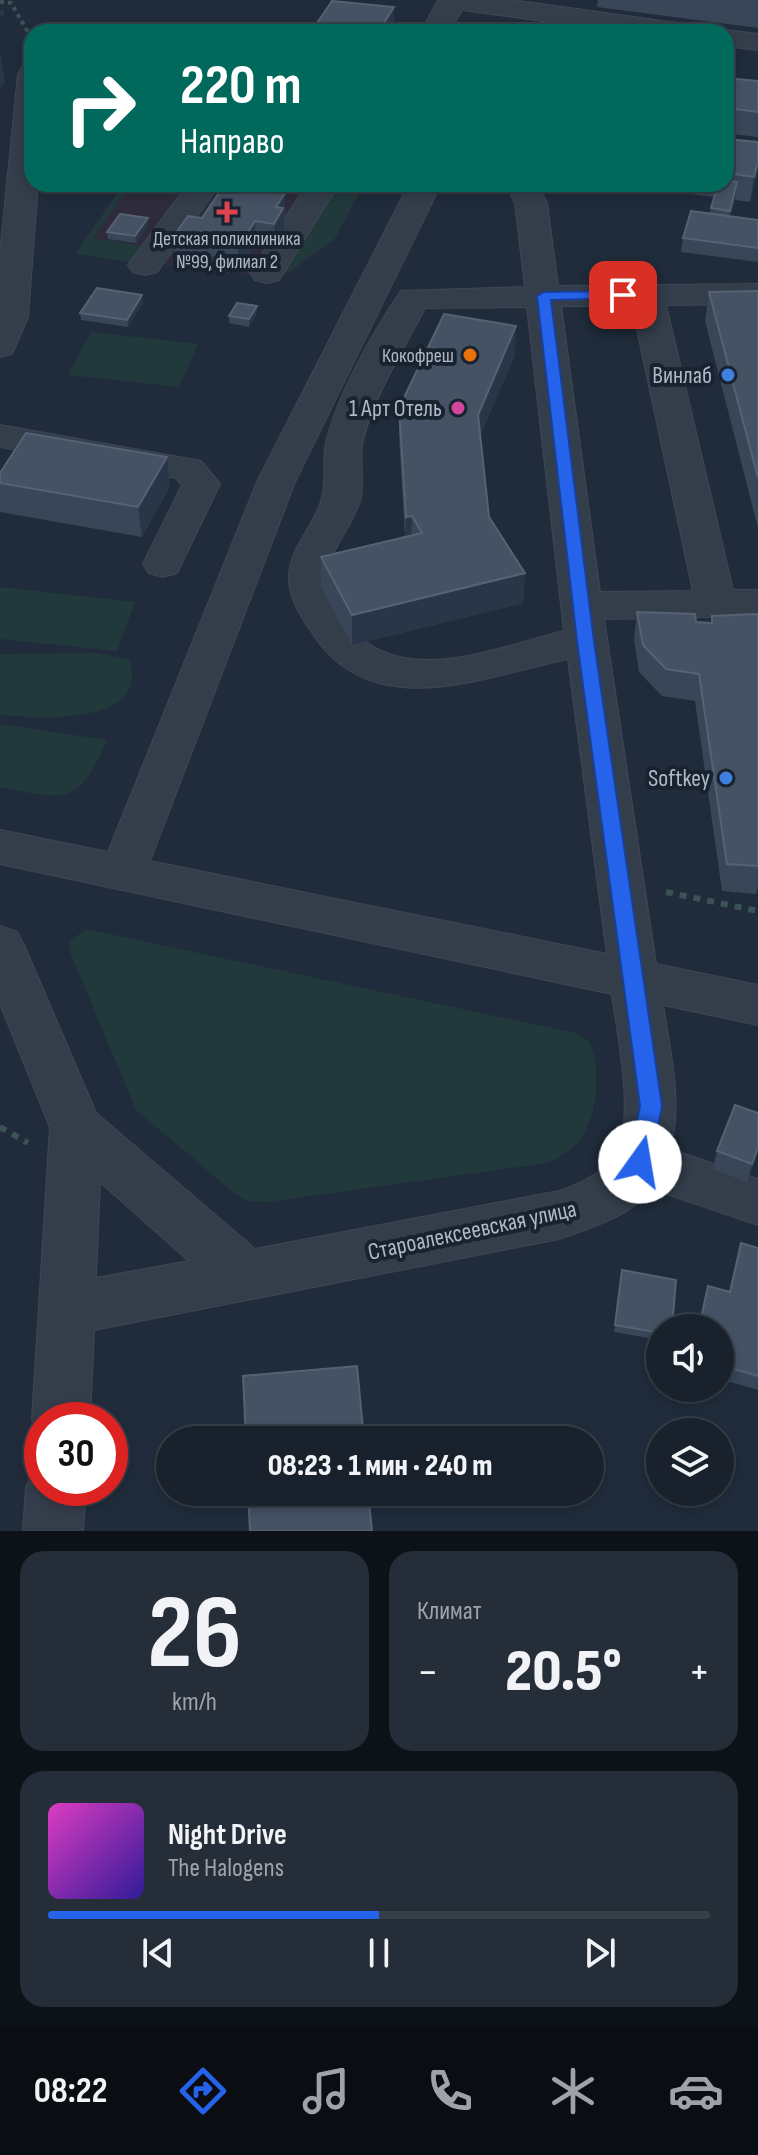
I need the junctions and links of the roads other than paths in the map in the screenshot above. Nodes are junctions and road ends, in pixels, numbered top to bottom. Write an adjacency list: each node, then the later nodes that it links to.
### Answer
1 (453, 0): 2 (street); 3 (street)
2 (519, 14): 4 (street)
3 (440, 24)
4 (611, 24)
5 (734, 39): 6 (street)
6 (758, 42)
7 (21, 126): 17 (street)
8 (198, 192): 12 (street)
9 (318, 192): 13 (street)
10 (421, 192): 24 (street)
11 (525, 192): 16 (street, Староалексеевская улица)
12 (147, 262)
13 (267, 273)
14 (758, 294): 15 (street)
15 (647, 295): 16 (street); 20 (street)
16 (544, 296): 22 (street, Староалексеевская улица); 22 (street)
17 (0, 347)
18 (0, 436): 19 (street)
19 (163, 564)
20 (716, 603): 21 (street); 22 (street)
21 (758, 603)
22 (584, 623): 26 (street, Староалексеевская улица)
23 (0, 847): 24 (street)
24 (123, 872): 26 (street)
25 (0, 945): 28 (street)
26 (636, 978): 27 (street); 29 (street, Староалексеевская улица)
27 (758, 1005)
28 (52, 1135): 31 (street); 32 (street)
29 (640, 1162): 30 (street); 31 (street, Староалексеевская улица)
30 (758, 1202)
31 (248, 1276): 32 (street, Староалексеевская улица)
32 (69, 1309): 33 (street)
33 (62, 1402)
34 (55, 1506): 35 (street)
35 (53, 1531)

